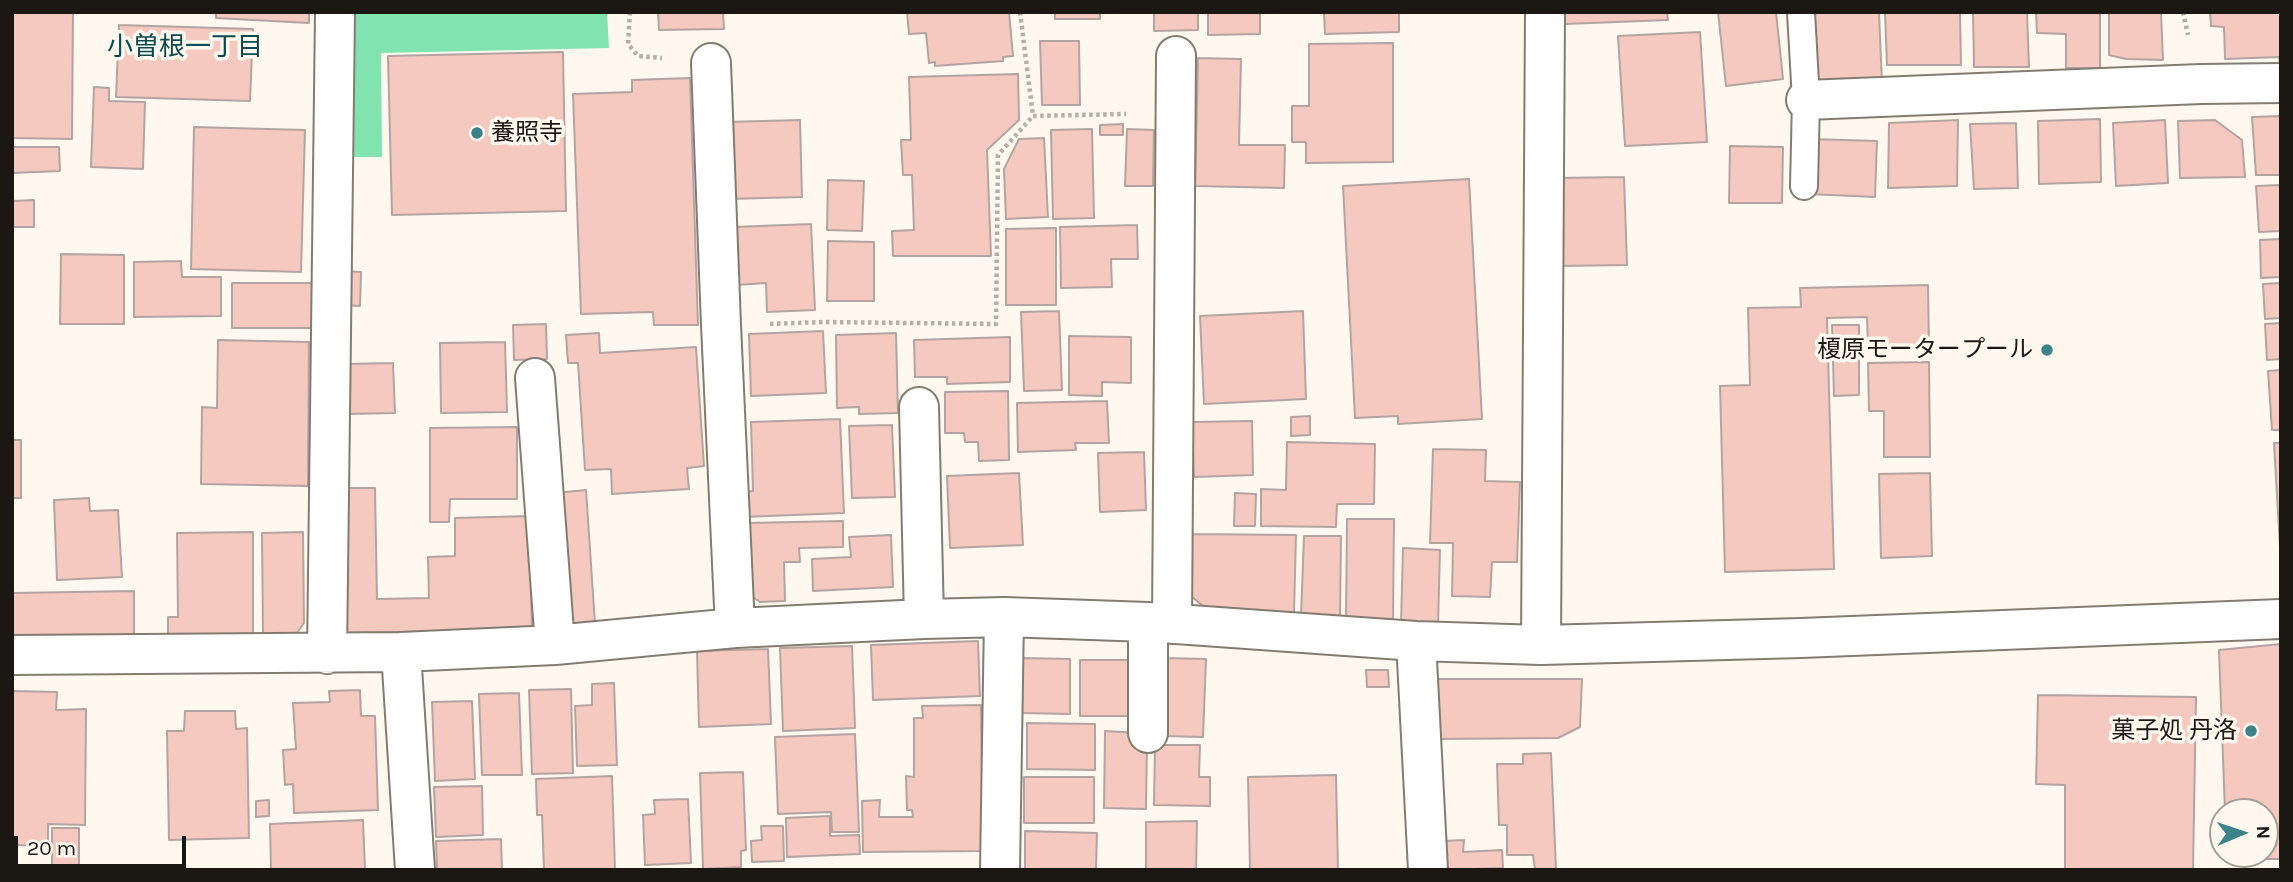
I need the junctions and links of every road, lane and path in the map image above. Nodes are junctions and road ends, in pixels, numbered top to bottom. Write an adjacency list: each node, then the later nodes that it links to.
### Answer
1 (335, 12): 25 (street)
2 (630, 12): 7 (path)
3 (1020, 12): 11 (path)
4 (1545, 12): 23 (street)
5 (1801, 12): 9 (lane)
6 (1176, 56): 10 (street)
7 (712, 63): 13 (street)
8 (2281, 83): 9 (street)
9 (1806, 100): 12 (lane)
10 (1175, 112): 11 (path); 19 (street)
11 (1032, 116): 13 (path)
12 (1804, 186)
13 (721, 325): 20 (street)
14 (535, 377): 22 (street)
15 (919, 407): 17 (street)
16 (1004, 617): 17 (street); 19 (street); 29 (street)
17 (924, 619): 20 (street)
18 (2281, 619): 23 (street)
19 (1160, 623): 21 (street); 27 (street)
20 (735, 628): 22 (street)
21 (1416, 641): 23 (street); 30 (street)
22 (555, 645): 24 (street)
23 (1541, 645)
24 (401, 652): 25 (street); 28 (street)
25 (327, 654): 26 (street)
26 (12, 656)
27 (1148, 733)
28 (415, 870)
29 (1000, 870)
30 (1428, 870)

